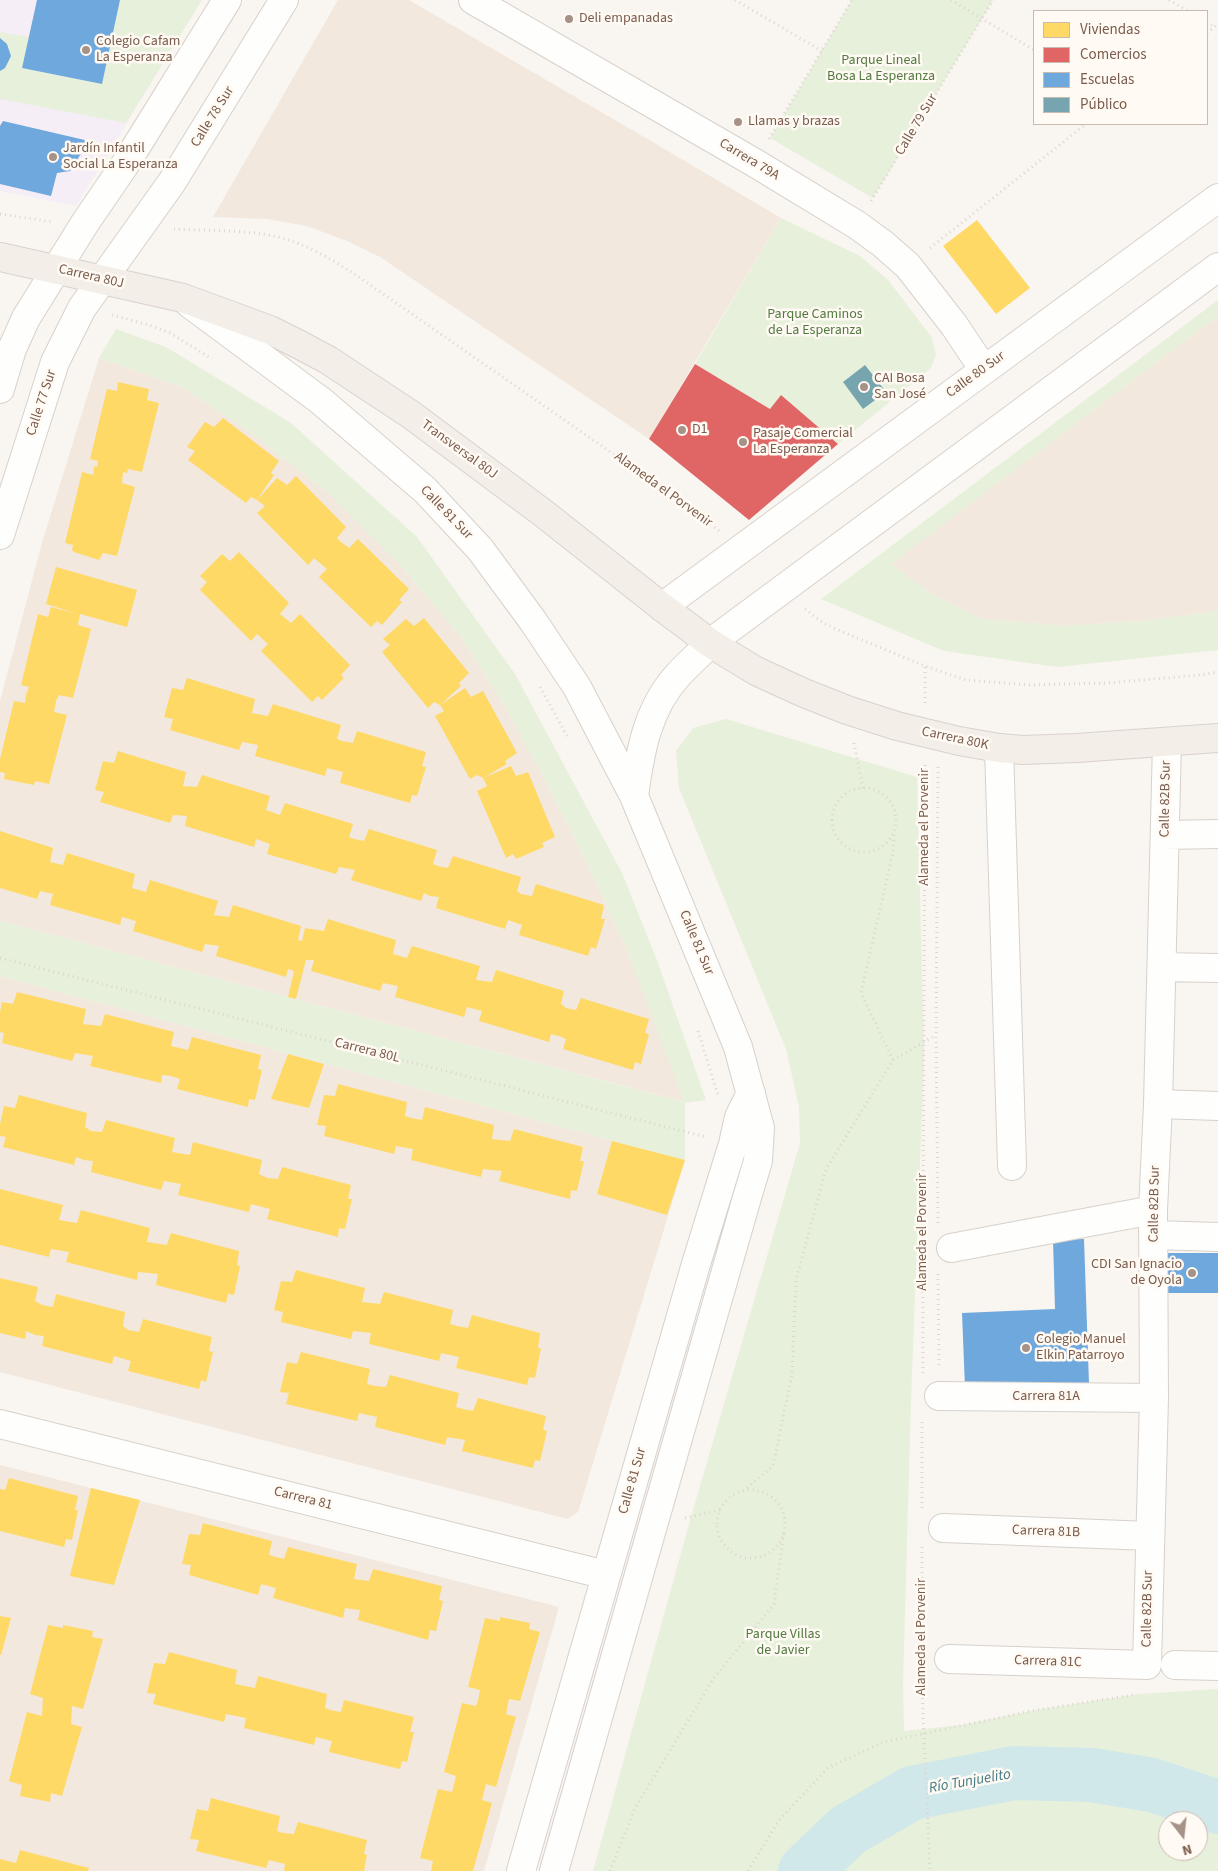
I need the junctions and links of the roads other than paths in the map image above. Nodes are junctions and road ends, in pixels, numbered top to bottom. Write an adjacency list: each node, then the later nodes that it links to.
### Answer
1 (227, 0): 7 (street)
2 (284, 0): 8 (street, Calle 78 Sur)
3 (473, 0): 10 (street, Carrera 79A)
4 (1218, 198): 10 (street, Calle 80 Sur)
5 (0, 256): 7 (main road, Carrera 80J)
6 (1218, 267): 14 (street)
7 (57, 270): 8 (main road, Carrera 80J); 11 (street)
8 (103, 280): 9 (main road, Carrera 80J); 12 (street, Calle 77 Sur)
9 (182, 298): 13 (main road, Transversal 80J); 18 (street, Calle 81 Sur)
10 (984, 370): 13 (street, Calle 80 Sur)
11 (0, 389)
12 (0, 535)
13 (662, 607): 14 (main road, Transversal 80J)
14 (710, 643): 17 (main road, Carrera 80K); 18 (street)
15 (1218, 738): 16 (main road, Carrera 80K)
16 (1167, 742): 17 (main road, Carrera 80K); 20 (street, Calle 82B Sur)
17 (999, 748): 26 (street)
18 (634, 796): 23 (street, Calle 81 Sur)
19 (1218, 834): 20 (street)
20 (1166, 835): 21 (street, Calle 82B Sur)
21 (1162, 967): 22 (street); 24 (street, Calle 82B Sur)
22 (1218, 968)
23 (751, 1093): 35 (street, Calle 81 Sur); 41 (street, Calle 81 Sur)
24 (1158, 1104): 25 (street); 27 (street, Calle 82B Sur)
25 (1218, 1106)
26 (1012, 1166)
27 (1154, 1222): 28 (street); 29 (street); 31 (street, Calle 82B Sur)
28 (1218, 1237)
29 (942, 1249)
30 (931, 1388): 31 (street, Carrera 81A)
31 (1154, 1398): 34 (street, Calle 82B Sur)
32 (0, 1424): 35 (street, Carrera 81)
33 (932, 1522): 34 (street, Carrera 81B)
34 (1150, 1536): 37 (street, Calle 82B Sur)
35 (606, 1574): 40 (street, Calle 81 Sur)
36 (949, 1659): 37 (street, Carrera 81C)
37 (1147, 1665)
38 (1175, 1665): 39 (street)
39 (1218, 1666)
40 (522, 1871)
41 (554, 1871)

